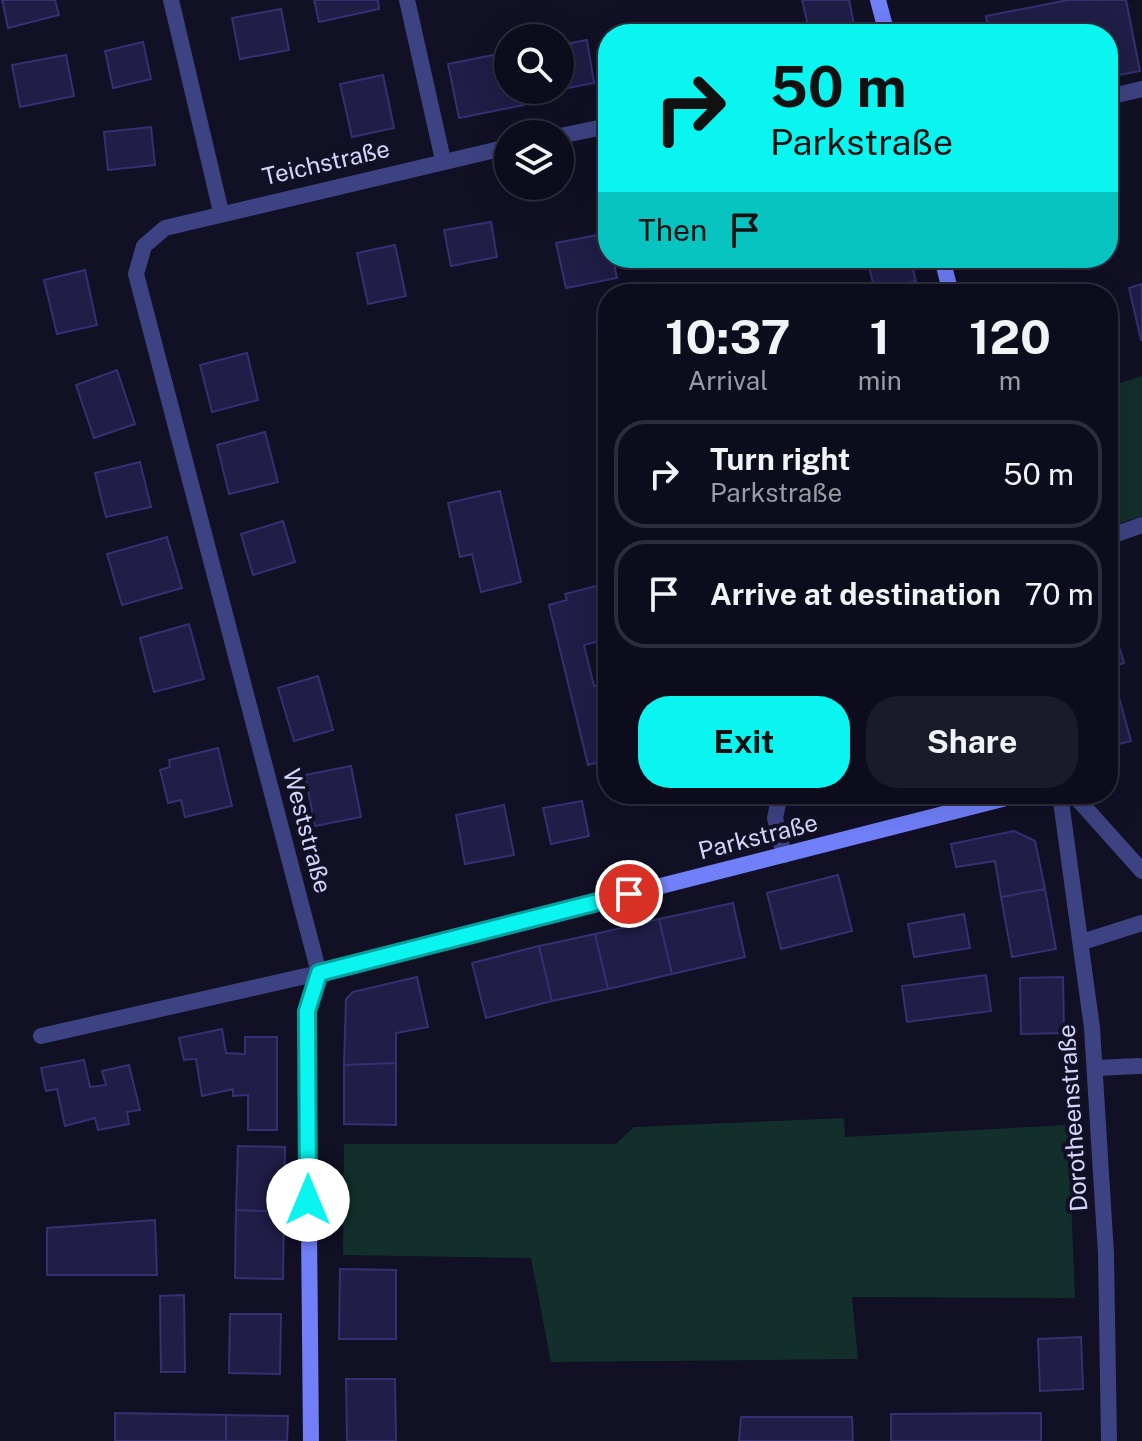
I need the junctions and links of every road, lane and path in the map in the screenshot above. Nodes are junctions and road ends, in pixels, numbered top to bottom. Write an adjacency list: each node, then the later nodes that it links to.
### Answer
1 (171, 0): 11 (street)
2 (407, 0): 10 (street)
3 (878, 0): 4 (main road)
4 (884, 24)
5 (1142, 89): 6 (street)
6 (1118, 95)
7 (598, 128): 8 (street)
8 (574, 133)
9 (494, 150): 10 (street, Teichstraße)
10 (443, 160): 11 (street, Teichstraße)
11 (221, 212): 12 (street, Teichstraße)
12 (144, 246): 23 (street, Weststraße)
13 (1142, 525): 14 (street)
14 (1118, 533)
15 (778, 804): 19 (street)
16 (983, 804): 19 (main road, Parkstraße)
17 (1061, 804): 22 (street, Dorotheenstraße)
18 (1082, 804): 20 (street)
19 (784, 855): 23 (main road, Parkstraße)
20 (1142, 871)
21 (1142, 923): 22 (street)
22 (1082, 942): 26 (street, Dorotheenstraße)
23 (319, 973): 24 (street); 27 (main road)
24 (41, 1036)
25 (1139, 1066): 26 (street)
26 (1095, 1068): 28 (street, Dorotheenstraße)
27 (311, 1441)
28 (1109, 1441)

